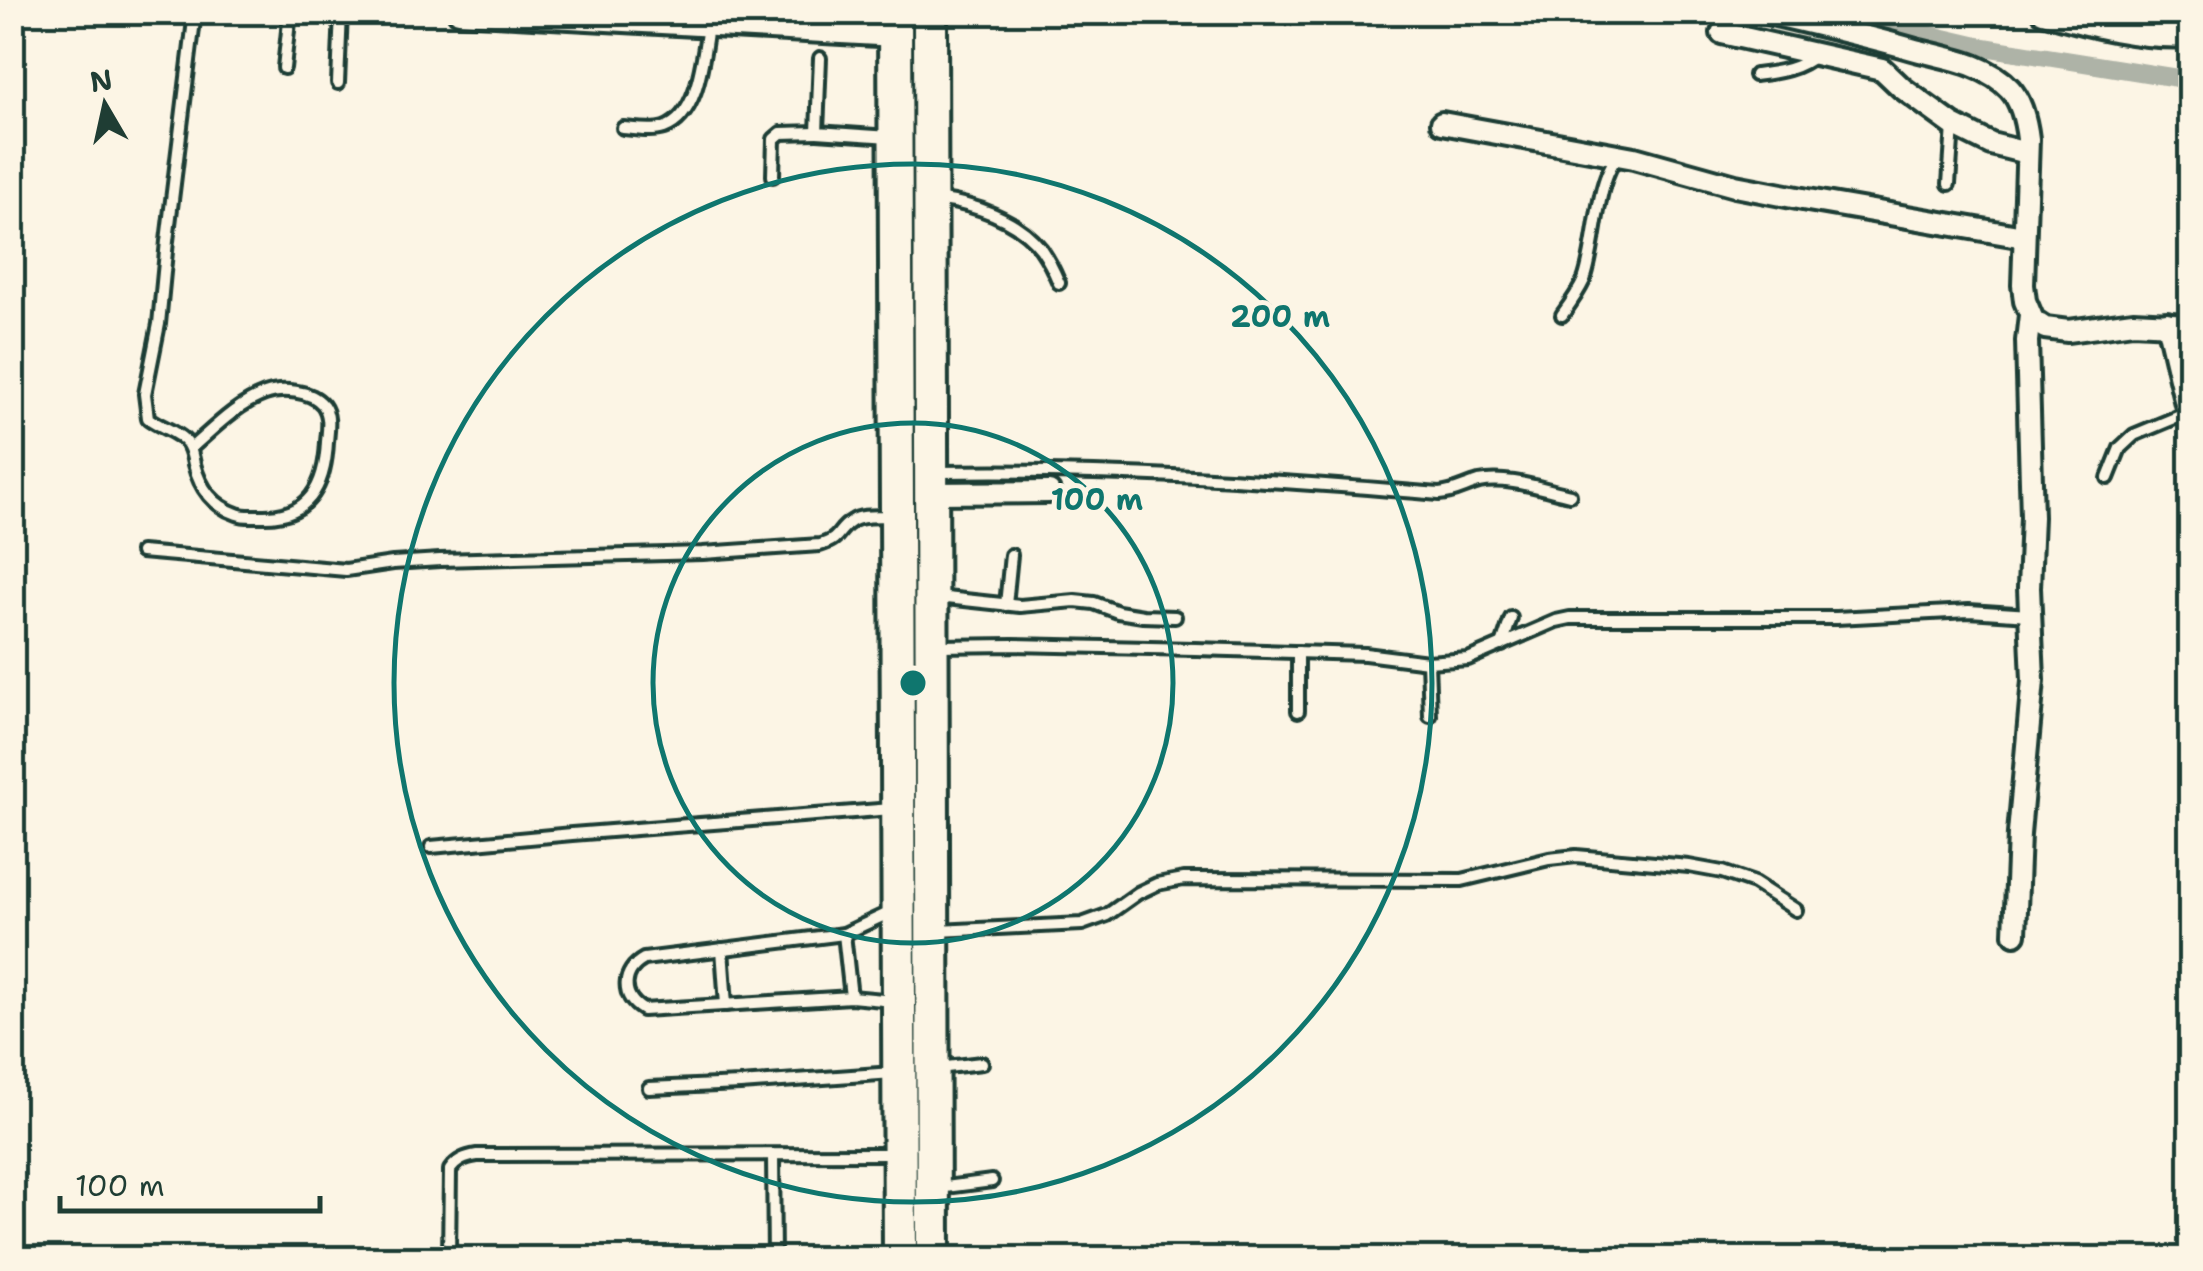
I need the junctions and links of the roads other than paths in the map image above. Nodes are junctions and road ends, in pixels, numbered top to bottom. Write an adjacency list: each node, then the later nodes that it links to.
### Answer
1 (195, 12): 38 (lane)
2 (290, 12): 18 (lane)
3 (341, 12): 20 (lane)
4 (458, 12): 11 (street)
5 (930, 12): 30 (main road)
6 (1285, 12): 7 (street)
7 (1298, 12)
8 (1762, 12): 26 (street)
9 (2043, 12): 15 (street)
10 (2185, 12): 15 (lane)
11 (640, 17): 12 (street)
12 (695, 21): 13 (street); 23 (lane)
13 (896, 24): 25 (main road)
14 (1722, 33): 16 (street)
15 (2186, 36)
16 (1817, 54): 19 (lane); 22 (street)
17 (820, 58): 24 (lane)
18 (284, 68)
19 (1755, 75)
20 (338, 84)
21 (1442, 122): 27 (street)
22 (1953, 125): 26 (street); 29 (lane)
23 (623, 128)
24 (817, 132): 25 (lane); 28 (lane)
25 (896, 138): 43 (main road)
26 (2028, 153): 31 (street)
27 (1620, 156): 31 (street); 33 (lane)
28 (773, 176)
29 (1949, 184)
30 (930, 198): 32 (lane); 40 (main road)
31 (2024, 237): 34 (street)
32 (1059, 283)
33 (1562, 315)
34 (2030, 315): 35 (street); 48 (street)
35 (2167, 322): 36 (street); 37 (street)
36 (2190, 324)
37 (2190, 417): 39 (lane)
38 (190, 448): 38 (lane)
39 (2108, 478)
40 (932, 483): 41 (street); 42 (lane); 46 (main road)
41 (1048, 492)
42 (1570, 494)
43 (898, 516): 44 (lane); 55 (main road)
44 (141, 552)
45 (1011, 555): 47 (lane)
46 (932, 597): 47 (lane); 52 (main road)
47 (1006, 605): 49 (lane)
48 (2030, 615): 51 (lane); 64 (street)
49 (1175, 617)
50 (1511, 618): 51 (lane)
51 (1502, 645): 54 (lane)
52 (932, 646): 53 (lane); 55 (main road)
53 (1298, 652): 54 (lane); 56 (lane)
54 (1428, 662): 57 (lane)
55 (915, 703): 58 (main road); 62 (main road)
56 (1298, 711)
57 (1430, 716)
58 (898, 808): 59 (lane); 60 (main road)
59 (431, 847)
60 (898, 908): 63 (lane); 67 (main road)
61 (1796, 910): 62 (lane)
62 (932, 931): 70 (main road)
63 (844, 934): 65 (lane); 66 (lane)
64 (2015, 934)
65 (722, 949): 68 (lane); 68 (lane)
66 (851, 997): 67 (lane); 68 (lane)
67 (900, 1002): 70 (main road)
68 (726, 1004)
69 (982, 1063): 70 (lane)
70 (916, 1071): 71 (lane); 73 (main road); 75 (main road)
71 (649, 1088)
72 (772, 1154): 73 (lane); 76 (lane); 77 (lane)
73 (900, 1154): 78 (main road)
74 (992, 1182): 75 (lane)
75 (932, 1188): 79 (main road)
76 (449, 1258)
77 (774, 1258)
78 (900, 1258)
79 (933, 1258)

